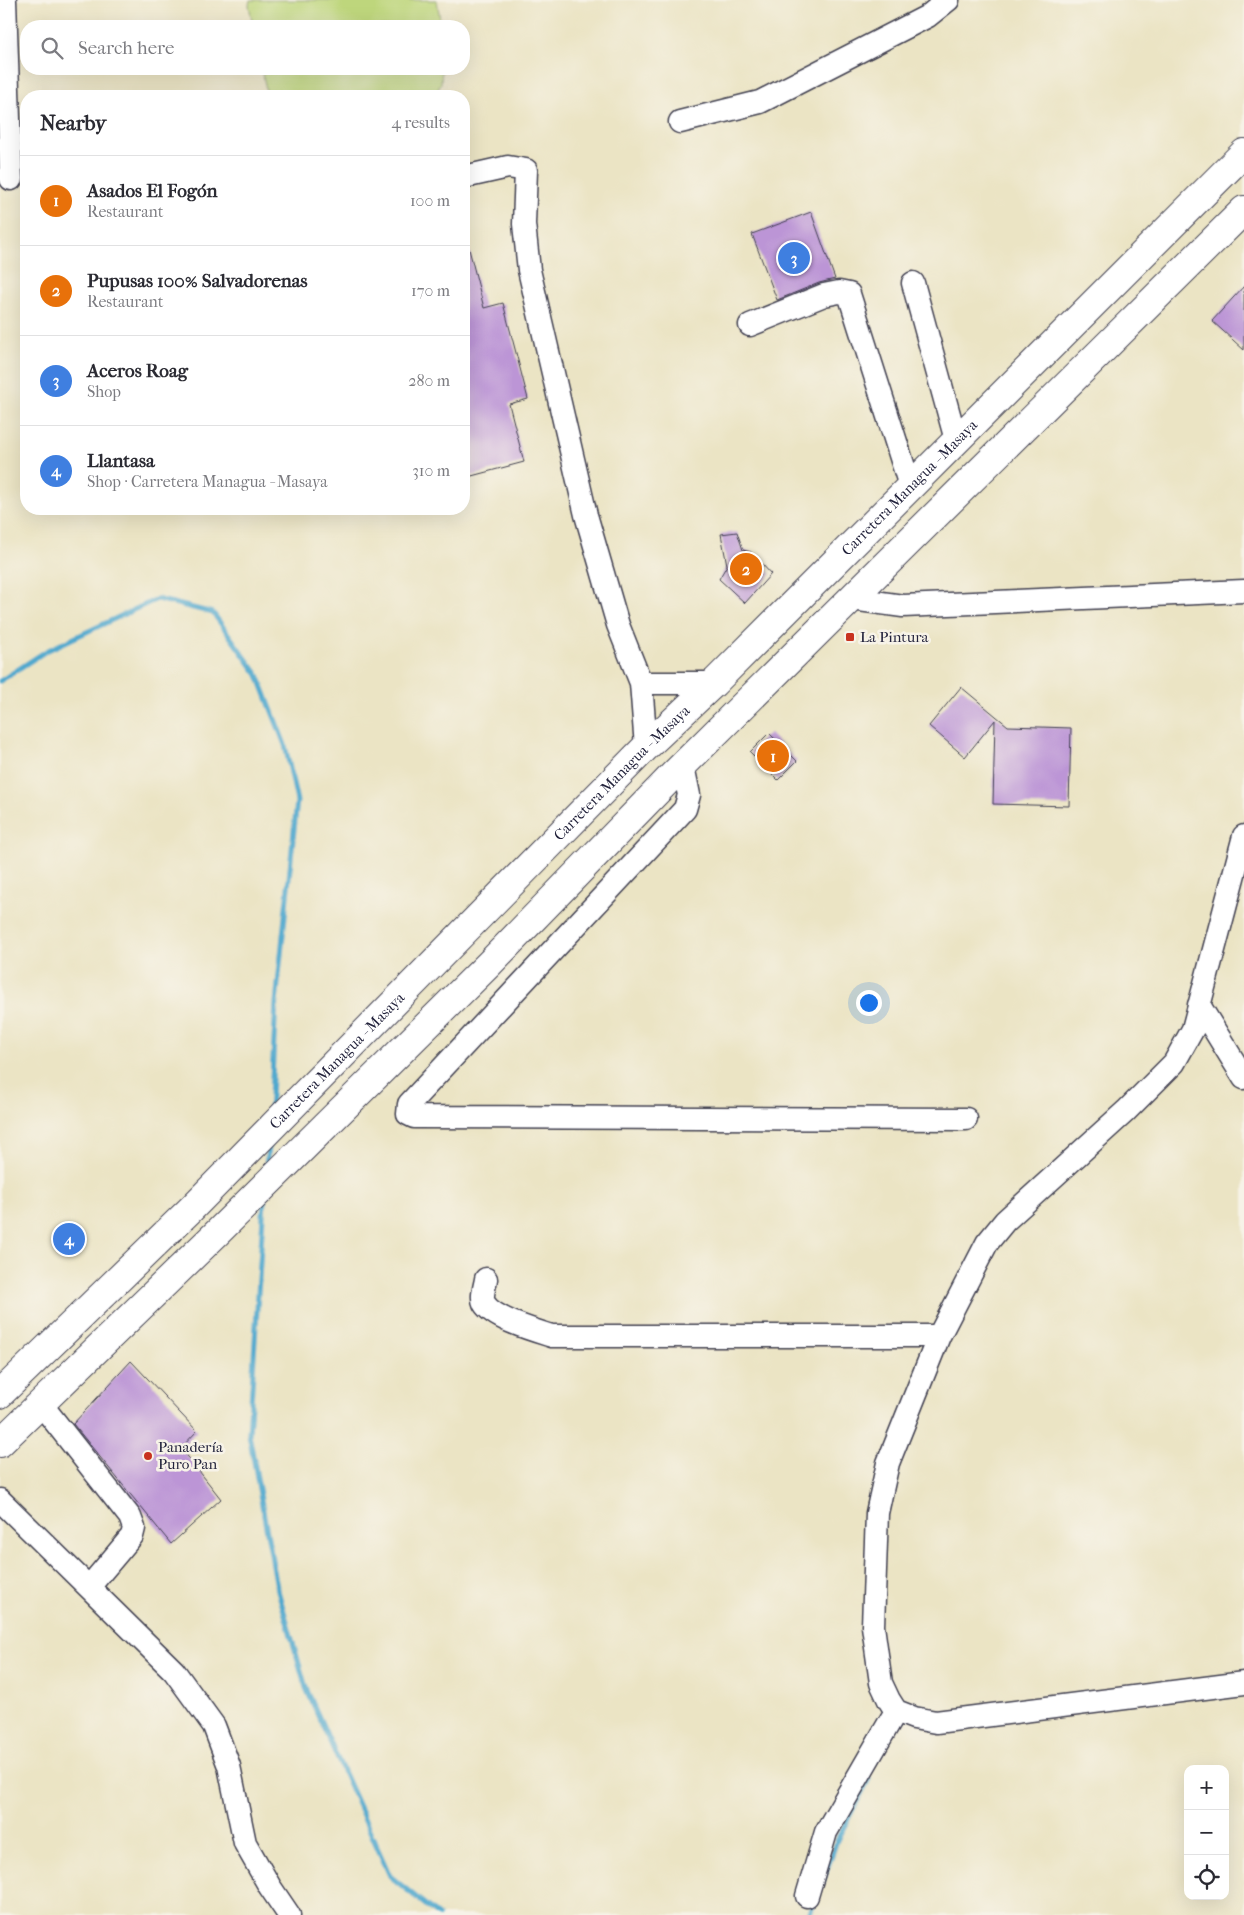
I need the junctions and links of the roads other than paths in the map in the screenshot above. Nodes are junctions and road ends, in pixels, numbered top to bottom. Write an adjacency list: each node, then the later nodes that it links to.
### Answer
1 (5, 0): 6 (street)
2 (948, 0): 3 (street)
3 (680, 122)
4 (1244, 153): 7 (highway, Carretera Managua - Masaya)
5 (470, 176): 17 (street)
6 (11, 179)
7 (1217, 179): 8 (highway); 9 (highway, Carretera Managua - Masaya)
8 (1244, 210): 10 (highway)
9 (1175, 224): 10 (highway); 13 (highway, Carretera Managua - Masaya)
10 (1204, 252): 16 (highway)
11 (913, 283): 13 (street)
12 (750, 325): 14 (street)
13 (956, 440): 14 (highway, Carretera Managua - Masaya)
14 (910, 486): 18 (highway, Carretera Managua - Masaya)
15 (1244, 591): 16 (street)
16 (852, 599): 18 (highway); 20 (highway)
17 (641, 683): 18 (street); 19 (street)
18 (714, 683): 19 (highway, Carretera Managua - Masaya)
19 (646, 747): 22 (highway); 28 (highway, Carretera Managua - Masaya)
20 (683, 766): 22 (highway); 25 (street)
21 (1244, 836): 23 (street)
22 (596, 854): 29 (highway)
23 (1200, 1005): 24 (street); 27 (street)
24 (1244, 1078)
25 (966, 1119)
26 (486, 1279): 27 (street)
27 (939, 1336): 34 (street)
28 (0, 1394)
29 (41, 1404): 30 (highway); 32 (street)
30 (0, 1443)
31 (0, 1500): 32 (street)
32 (89, 1587): 36 (street)
33 (1244, 1683): 34 (street)
34 (896, 1711): 35 (street)
35 (807, 1896)
36 (289, 1915)

